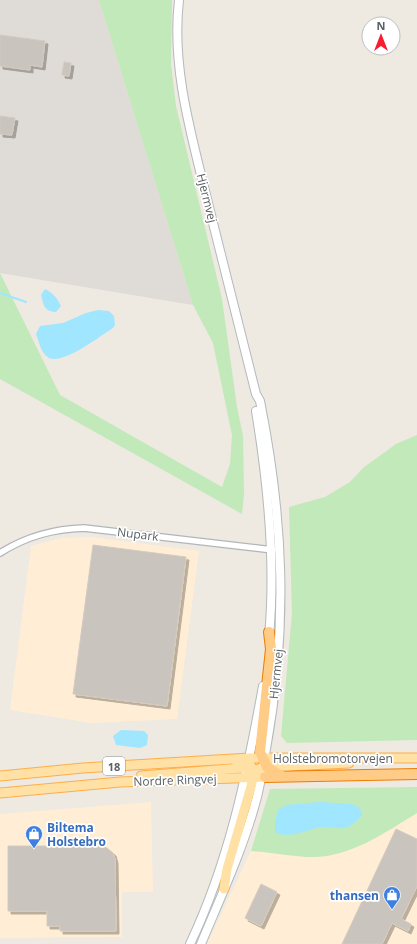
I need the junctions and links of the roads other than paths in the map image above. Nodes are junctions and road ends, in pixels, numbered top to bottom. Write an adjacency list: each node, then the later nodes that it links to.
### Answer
1 (179, 0): 2 (street, Hjermvej)
2 (256, 394): 3 (street, Hjermvej); 4 (street, Hjermvej)
3 (270, 550): 4 (street, Nupark); 5 (street, Nupark); 6 (street, Hjermvej)
4 (280, 551): 10 (street, Hjermvej)
5 (0, 553)
6 (269, 632): 7 (street, Hjermvej); 10 (highway)
7 (250, 758): 9 (main road, Nordre Ringvej / 18); 10 (main road, Holstebromotorvejen / 18)
8 (417, 758): 10 (main road, Holstebromotorvejen)
9 (229, 759): 10 (main road); 12 (main road, Nordre Ringvej / 18)
10 (258, 769): 11 (highway, Holstebromotorvejen / 18); 13 (main road, Nordre Ringvej / 18); 14 (main road); 15 (street, Hjermvej)
11 (417, 774)
12 (0, 776)
13 (0, 793)
14 (224, 890): 16 (street)
15 (190, 944)
16 (201, 944)

